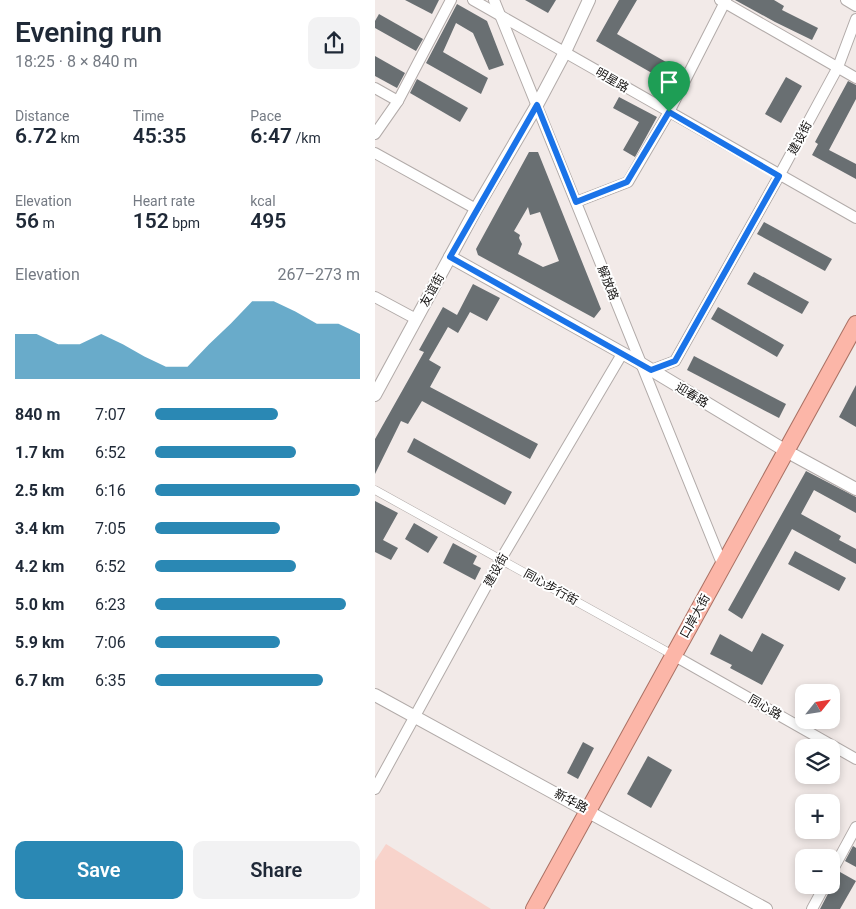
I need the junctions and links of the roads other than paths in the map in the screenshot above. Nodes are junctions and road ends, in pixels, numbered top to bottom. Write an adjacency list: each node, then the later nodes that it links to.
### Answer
1 (451, 0): 14 (street)
2 (473, 0): 8 (street, 明星路)
3 (494, 0): 8 (street, 解放路)
4 (589, 0): 10 (street, 友谊街)
5 (846, 0): 7 (street)
6 (723, 1): 11 (street); 16 (street)
7 (856, 6)
8 (500, 14): 10 (street, 明星路); 15 (street, 解放路)
9 (856, 19): 11 (street, 建设街)
10 (565, 52): 15 (street, 友谊街); 16 (street, 明星路)
11 (838, 67): 12 (street); 19 (street, 建设街)
12 (856, 78)
13 (375, 88): 14 (street)
14 (398, 101): 17 (street)
15 (537, 105): 20 (street, 解放路); 21 (street, 友谊街)
16 (669, 112): 19 (street, 明星路); 20 (street)
17 (375, 134)
18 (375, 153): 21 (street)
19 (779, 176): 22 (street, 明星路); 28 (street, 建设街)
20 (576, 202): 28 (street, 解放路)
21 (476, 209): 23 (street, 友谊街)
22 (856, 218)
23 (450, 257): 25 (street, 友谊街); 27 (street, 迎春路)
24 (375, 297): 25 (street)
25 (416, 319): 29 (street, 友谊街)
26 (856, 324): 30 (highway, 口岸大街)
27 (622, 354): 28 (street, 迎春路); 33 (street, 建设街)
28 (645, 366): 30 (street, 迎春路); 34 (street, 解放路)
29 (375, 395)
30 (786, 451): 31 (street, 迎春路); 34 (highway, 口岸大街)
31 (856, 489)
32 (375, 490): 33 (street, 同心步行街)
33 (501, 559): 35 (street, 同心步行街); 37 (street, 建设街)
34 (723, 566): 35 (highway, 口岸大街)
35 (673, 655): 38 (street, 同心路); 40 (highway, 口岸大街)
36 (375, 695): 37 (street, 新华路)
37 (415, 717): 39 (street, 建设街); 40 (street, 新华路)
38 (856, 759)
39 (375, 789)
40 (589, 811): 44 (highway, 口岸大街); 45 (street, 新华路)
41 (856, 827): 42 (street)
42 (840, 856)
43 (820, 894): 46 (street)
44 (534, 909)
45 (766, 909)
46 (812, 909)

